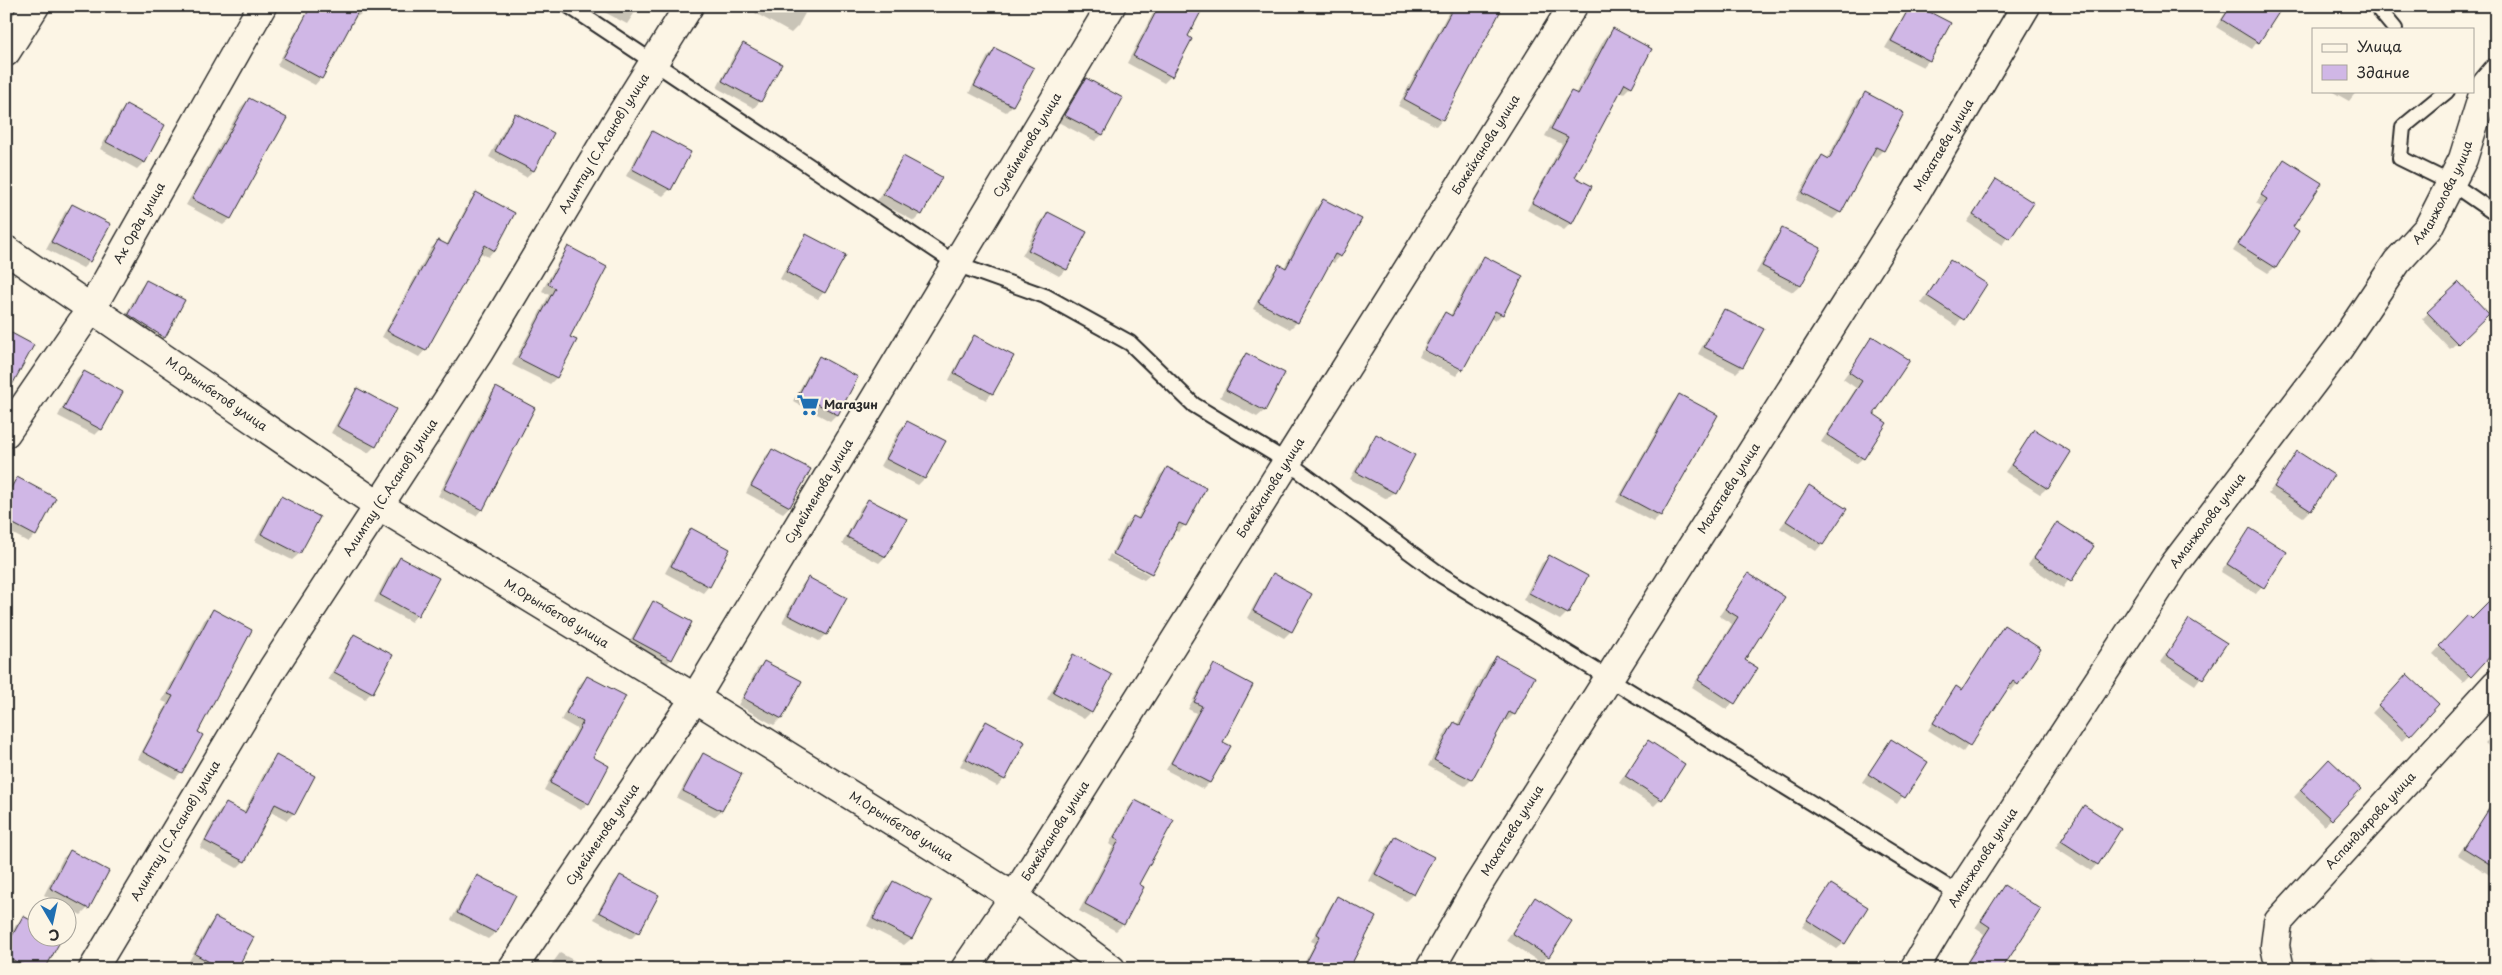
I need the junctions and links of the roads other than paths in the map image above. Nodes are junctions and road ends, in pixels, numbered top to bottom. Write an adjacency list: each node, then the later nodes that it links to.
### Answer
1 (35, 6): 10 (street)
2 (262, 6): 18 (street, Ак Орда улица)
3 (569, 6): 11 (lane)
4 (689, 6): 11 (street, Алимтау (С.Асанов) улица)
5 (1111, 6): 17 (street, Сулейменова улица)
6 (1573, 6): 20 (street, Бокейханова улица)
7 (2026, 6): 22 (street, Махатаева улица)
8 (2376, 6): 9 (lane)
9 (2394, 28)
10 (6, 52)
11 (655, 62): 17 (lane); 21 (street, Алимтау (С.Асанов) улица)
12 (2485, 82): 14 (street, Аманжолова улица)
13 (2445, 92): 14 (lane)
14 (2451, 183): 15 (lane); 25 (street, Аманжолова улица)
15 (2496, 214)
16 (6, 250): 18 (street, М.Орынбетов улица)
17 (958, 265): 20 (lane); 24 (street, Сулейменова улица)
18 (91, 309): 19 (street, Ак Орда улица); 21 (street, М.Орынбетов улица)
19 (6, 433)
20 (1286, 461): 22 (lane); 26 (street, Бокейханова улица)
21 (378, 505): 24 (street, М.Орынбетов улица); 27 (street, Алимтау (С.Асанов) улица)
22 (1608, 679): 25 (lane); 31 (street, Махатаева улица)
23 (2496, 684): 33 (street, Аспандиярова улица)
24 (695, 698): 26 (street, М.Орынбетов улица); 28 (street, Сулейменова улица)
25 (1959, 894): 32 (street, Аманжолова улица)
26 (1014, 897): 29 (street, Бокейханова улица); 30 (street, М.Орынбетов улица)
27 (93, 969)
28 (512, 969)
29 (965, 969)
30 (1111, 969)
31 (1430, 969)
32 (1914, 969)
33 (2280, 969)

